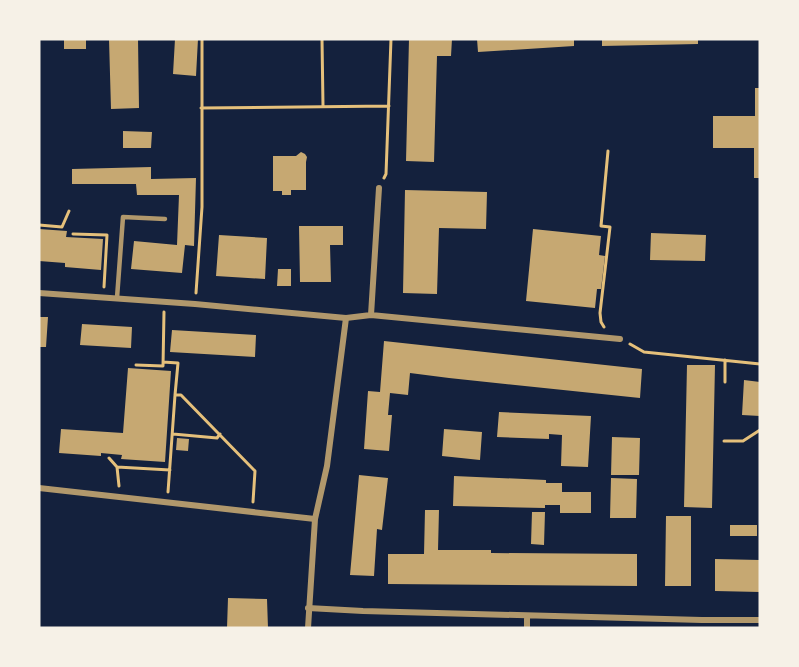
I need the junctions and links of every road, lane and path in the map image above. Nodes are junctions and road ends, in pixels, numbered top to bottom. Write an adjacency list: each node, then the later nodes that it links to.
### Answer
1 (202, 39): 6 (path)
2 (322, 39): 4 (path)
3 (391, 39): 5 (path)
4 (323, 106): 5 (path); 6 (path)
5 (388, 106): 8 (path)
6 (201, 108): 17 (path)
7 (608, 151): 20 (path)
8 (379, 188): 18 (street)
9 (69, 211): 11 (path)
10 (165, 219): 15 (lane)
11 (39, 225)
12 (74, 234): 14 (path)
13 (39, 293): 14 (street)
14 (104, 297): 15 (street)
15 (117, 298): 16 (street)
16 (165, 302): 17 (street); 23 (path)
17 (195, 304): 19 (street)
18 (371, 315): 19 (street); 21 (street)
19 (346, 318): 39 (street)
20 (601, 322)
21 (620, 339): 22 (path)
22 (725, 360): 24 (path); 26 (path)
23 (163, 362): 25 (path); 27 (path)
24 (760, 364)
25 (136, 365)
26 (725, 382)
27 (175, 394): 29 (path); 30 (path)
28 (760, 430): 31 (path)
29 (173, 434): 30 (path); 34 (path)
30 (220, 434): 38 (path)
31 (724, 441)
32 (109, 458): 33 (path)
33 (117, 467): 34 (path); 36 (path)
34 (170, 470): 37 (path)
35 (39, 488): 36 (street)
36 (120, 497): 37 (street)
37 (167, 502): 38 (street)
38 (253, 512): 39 (street)
39 (315, 519): 40 (street)
40 (308, 608): 41 (street); 44 (street)
41 (527, 615): 42 (street); 45 (street)
42 (702, 620): 43 (street); 46 (street)
43 (760, 620)
44 (308, 628)
45 (527, 628)
46 (702, 628)

